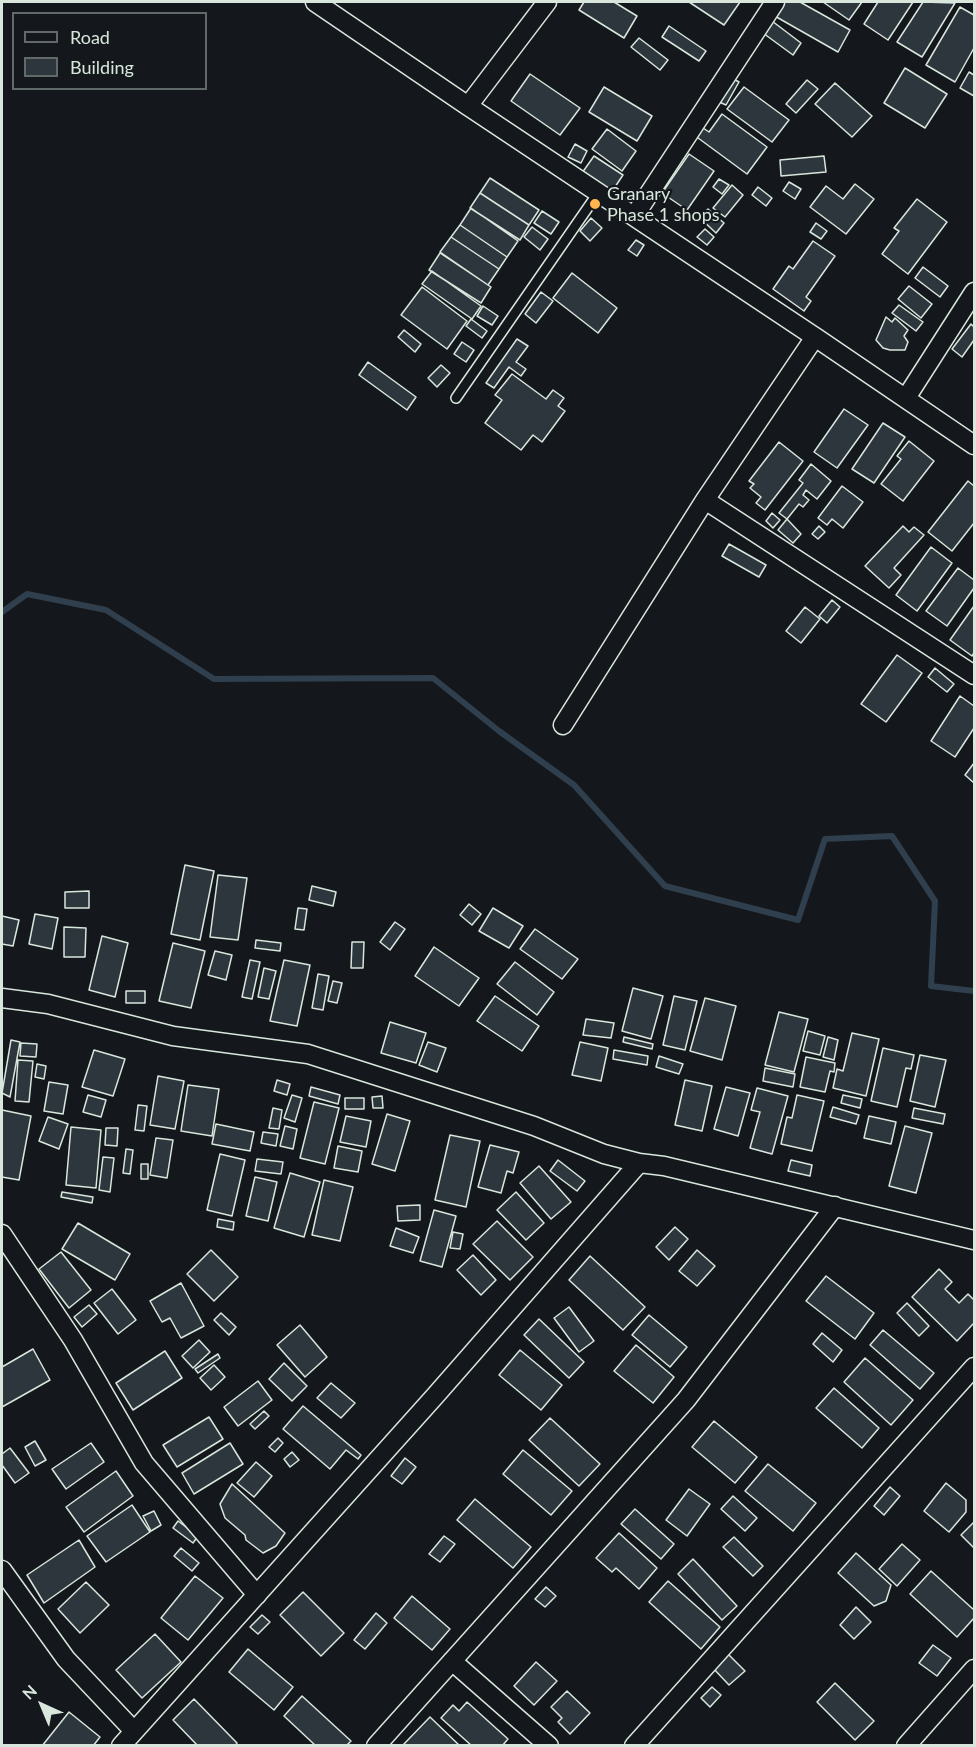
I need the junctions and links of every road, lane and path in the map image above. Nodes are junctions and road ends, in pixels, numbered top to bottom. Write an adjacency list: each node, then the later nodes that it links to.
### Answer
1 (547, 2): 4 (street)
2 (776, 2): 6 (street)
3 (320, 3): 4 (street)
4 (468, 106): 5 (street)
5 (598, 193): 6 (street); 9 (lane)
6 (635, 216): 8 (street)
7 (975, 292): 10 (street)
8 (815, 337): 10 (street); 12 (street)
9 (456, 398)
10 (906, 398): 11 (street)
11 (975, 445)
12 (705, 500): 13 (street); 14 (street)
13 (975, 675)
14 (563, 725)
15 (2, 998): 16 (street)
16 (639, 1163): 17 (street); 22 (street)
17 (835, 1206): 19 (street); 23 (street)
18 (2, 1234): 22 (street)
19 (975, 1240)
20 (975, 1367): 29 (street)
21 (2, 1570): 25 (street)
22 (257, 1595): 25 (street)
23 (452, 1660): 27 (street); 28 (street)
24 (975, 1669): 30 (street)
25 (133, 1730): 26 (street)
26 (121, 1746)
27 (376, 1746)
28 (549, 1746)
29 (634, 1746)
30 (906, 1746)

